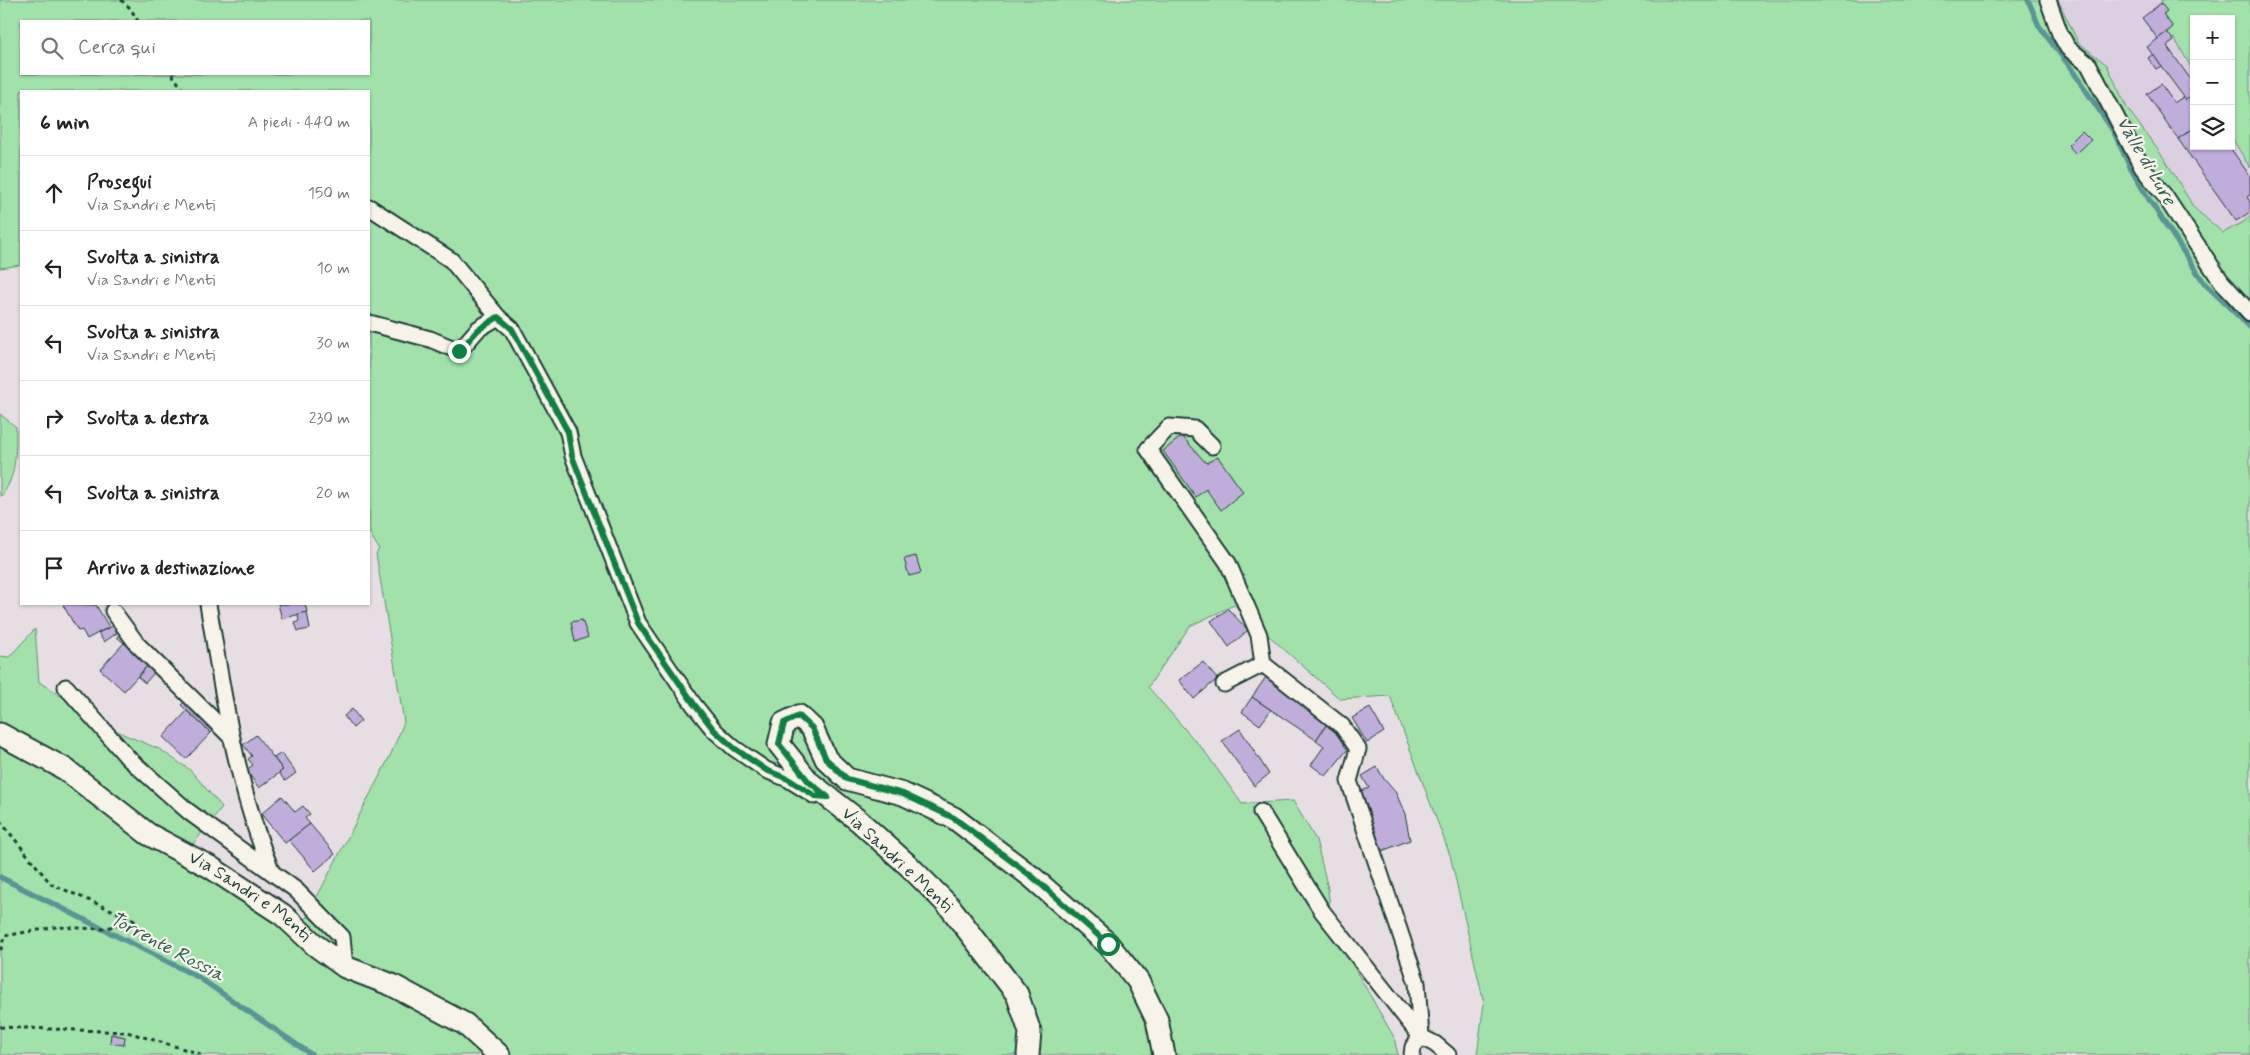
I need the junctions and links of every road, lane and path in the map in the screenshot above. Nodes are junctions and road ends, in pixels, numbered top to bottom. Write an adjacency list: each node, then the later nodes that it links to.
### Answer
1 (121, 0): 3 (path)
2 (2048, 0): 7 (street)
3 (137, 20)
4 (173, 75): 5 (path)
5 (183, 90)
6 (370, 208): 8 (street)
7 (2250, 313)
8 (498, 317): 9 (street); 18 (street)
9 (370, 323)
10 (1212, 446): 13 (street)
11 (208, 605): 17 (street)
12 (113, 611): 17 (street)
13 (1263, 664): 14 (street); 25 (street)
14 (1224, 684)
15 (66, 687): 21 (street)
16 (0, 734): 23 (main road, Via Sandri e Menti)
17 (232, 738): 21 (street)
18 (828, 797): 28 (main road, Via Sandri e Menti); 29 (main road, Via Sandri e Menti)
19 (1261, 812): 25 (street)
20 (0, 821): 22 (path)
21 (271, 871): 23 (street)
22 (0, 954)
23 (345, 967): 27 (main road, Via Sandri e Menti)
24 (0, 1027): 26 (path)
25 (1421, 1037): 30 (street); 31 (street)
26 (204, 1055)
27 (499, 1055)
28 (1028, 1055)
29 (1164, 1055)
30 (1412, 1055)
31 (1448, 1055)

